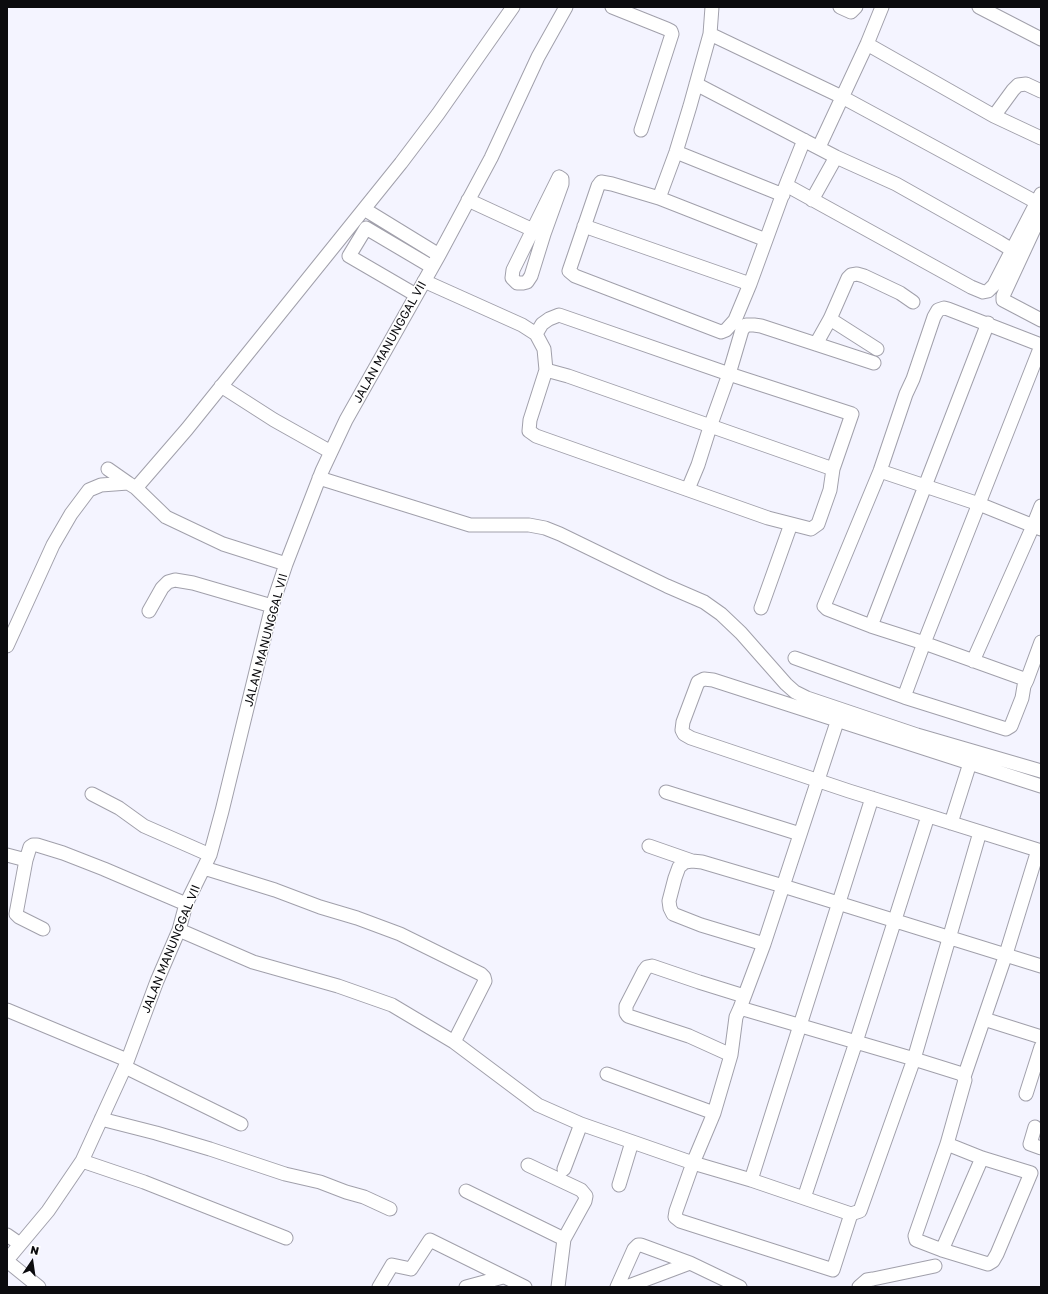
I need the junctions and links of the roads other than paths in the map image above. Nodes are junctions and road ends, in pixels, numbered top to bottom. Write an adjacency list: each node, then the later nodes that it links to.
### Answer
1 (513, 7): 27 (street)
2 (566, 7): 24 (street, JALAN MANUNGGAL VII)
3 (612, 7): 16 (street)
4 (712, 7): 9 (street)
5 (840, 7): 6 (street)
6 (856, 7)
7 (882, 7): 11 (street)
8 (979, 7): 10 (street)
9 (710, 34): 12 (street); 14 (street)
10 (1041, 39)
11 (867, 44): 14 (street); 15 (street)
12 (696, 84): 18 (street); 20 (street)
13 (1041, 91): 15 (street)
14 (842, 97): 19 (street); 26 (street)
15 (994, 116): 17 (street)
16 (642, 130)
17 (1041, 138)
18 (804, 140): 19 (street); 22 (street)
19 (819, 148): 21 (street)
20 (676, 152): 22 (street); 23 (street)
21 (836, 157): 25 (street); 31 (street)
22 (784, 190): 25 (street); 30 (street)
23 (659, 198): 28 (street); 30 (street)
24 (468, 200): 29 (street); 32 (street, JALAN MANUNGGAL VII)
25 (812, 200): 31 (street)
26 (1039, 203): 31 (street); 39 (street)
27 (364, 209): 32 (street); 48 (street)
28 (584, 226): 35 (street); 35 (street)
29 (533, 230): 29 (street)
30 (766, 240): 35 (street)
31 (1012, 250)
32 (439, 255): 33 (street, JALAN MANUNGGAL VII)
33 (432, 267): 34 (street, JALAN MANUNGGAL VII); 36 (street)
34 (424, 281): 36 (street, JALAN MANUNGGAL VII); 41 (street)
35 (750, 284)
36 (416, 295): 50 (street, JALAN MANUNGGAL VII)
37 (913, 302): 38 (street)
38 (830, 319): 42 (street); 44 (street)
39 (1041, 320)
40 (988, 323): 43 (street); 53 (street); 56 (street)
41 (536, 334): 46 (street); 47 (street)
42 (816, 344): 45 (street); 47 (street)
43 (1041, 345): 58 (street)
44 (877, 349)
45 (874, 363)
46 (546, 370): 49 (street); 57 (street)
47 (729, 374): 49 (street); 51 (street)
48 (221, 386): 50 (street); 55 (street)
49 (710, 427): 51 (street); 57 (street)
50 (331, 452): 54 (street, JALAN MANUNGGAL VII)
51 (833, 469): 60 (street)
52 (108, 470): 55 (street)
53 (880, 471): 56 (street); 66 (street)
54 (319, 478): 62 (street, JALAN MANUNGGAL VII); 74 (street)
55 (132, 485): 62 (street); 69 (street)
56 (926, 486): 58 (street); 66 (street)
57 (688, 489): 60 (street)
58 (979, 504): 61 (street); 68 (street)
59 (1041, 506): 61 (street)
60 (791, 524): 64 (street)
61 (1037, 527): 71 (street)
62 (286, 564): 63 (street, JALAN MANUNGGAL VII)
63 (272, 606): 65 (street); 90 (street, JALAN MANUNGGAL VII)
64 (761, 608)
65 (149, 611)
66 (871, 626): 68 (street)
67 (1041, 642): 72 (street)
68 (924, 643): 71 (street); 73 (street)
69 (7, 646)
70 (795, 658): 73 (street)
71 (972, 661): 72 (street)
72 (1027, 680): 73 (street)
73 (904, 697)
74 (839, 715): 75 (street); 76 (street); 77 (street); 77 (street)
75 (970, 763): 78 (street); 83 (street)
76 (1041, 771)
77 (817, 780): 81 (street); 85 (street)
78 (1041, 786)
79 (666, 792): 85 (street)
80 (92, 794): 90 (street)
81 (872, 798): 82 (street); 93 (street)
82 (928, 816): 83 (street); 95 (street)
83 (951, 823): 84 (street)
84 (980, 832): 87 (street); 98 (street)
85 (800, 834): 92 (street)
86 (650, 846): 91 (street)
87 (1040, 850): 100 (street)
88 (7, 855): 89 (street)
89 (26, 860): 94 (street); 96 (street)
90 (207, 861): 94 (street, JALAN MANUNGGAL VII); 107 (street)
91 (692, 861): 92 (street); 99 (street)
92 (783, 886): 93 (street); 99 (street)
93 (838, 903): 95 (street); 105 (street)
94 (186, 904): 97 (street, JALAN MANUNGGAL VII)
95 (894, 920): 98 (street); 108 (street)
96 (43, 929)
97 (179, 930): 107 (street); 112 (street, JALAN MANUNGGAL VII)
98 (948, 937): 100 (street); 111 (street)
99 (764, 944): 102 (street)
100 (1006, 954): 101 (street); 104 (street)
101 (1041, 966)
102 (742, 1002): 105 (street); 110 (street); 110 (street)
103 (7, 1010): 112 (street)
104 (984, 1019): 106 (street); 114 (street)
105 (799, 1026): 108 (street); 129 (street)
106 (1041, 1037)
107 (454, 1042): 119 (street)
108 (856, 1042): 111 (street); 132 (street)
109 (1041, 1047): 115 (street)
110 (731, 1055): 116 (street)
111 (914, 1059): 114 (street); 134 (street)
112 (126, 1064): 117 (street, JALAN MANUNGGAL VII); 118 (street)
113 (607, 1074): 116 (street)
114 (964, 1077): 122 (street)
115 (1026, 1094)
116 (714, 1113): 126 (street)
117 (101, 1120): 125 (street, JALAN MANUNGGAL VII); 133 (street)
118 (241, 1124)
119 (581, 1124): 121 (street); 128 (street)
120 (1035, 1127): 123 (street)
121 (632, 1142): 126 (street); 130 (street)
122 (946, 1144): 124 (street); 139 (street)
123 (1041, 1148)
124 (982, 1158): 139 (street); 139 (street)
125 (82, 1161): 136 (street); 138 (street, JALAN MANUNGGAL VII)
126 (693, 1163): 129 (street); 134 (street)
127 (528, 1165): 137 (street)
128 (564, 1169)
129 (751, 1180): 132 (street)
130 (619, 1185)
131 (466, 1191): 137 (street)
132 (804, 1198): 134 (street)
133 (390, 1209)
134 (851, 1214)
135 (7, 1235): 138 (street)
136 (286, 1238)
137 (564, 1239): 148 (street)
138 (20, 1244): 140 (street, JALAN MANUNGGAL VII)
139 (942, 1250)
140 (7, 1261): 144 (street)
141 (690, 1263): 149 (street); 150 (street); 151 (street)
142 (935, 1266): 152 (street)
143 (503, 1277): 145 (street); 146 (street); 147 (street)
144 (39, 1287)
145 (379, 1287)
146 (466, 1287)
147 (525, 1287)
148 (558, 1287)
149 (617, 1287)
150 (626, 1287)
151 (740, 1287)
152 (859, 1287)

